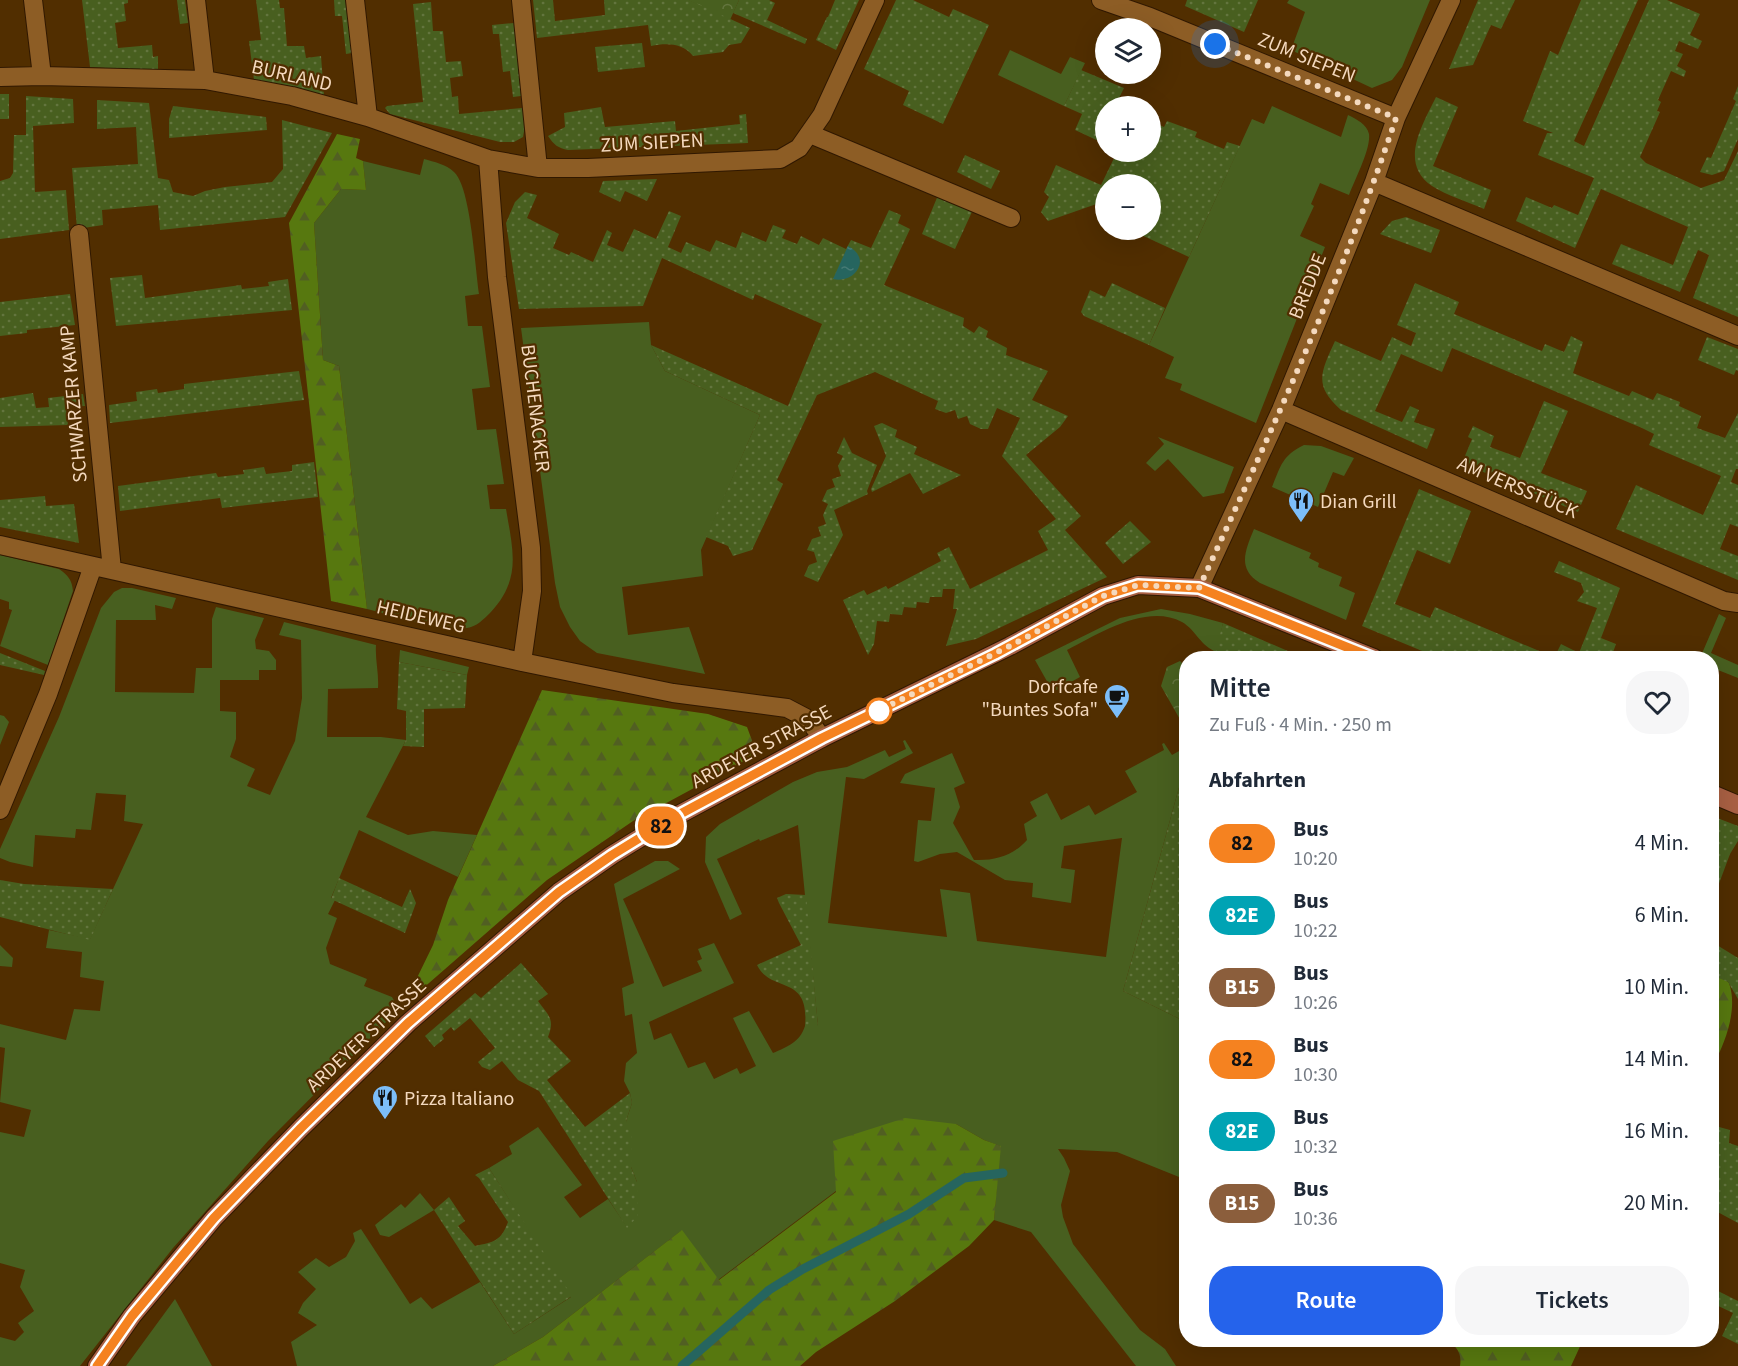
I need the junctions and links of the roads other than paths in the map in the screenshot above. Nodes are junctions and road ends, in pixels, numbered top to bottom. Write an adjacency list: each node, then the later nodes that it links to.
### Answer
1 (33, 0): 8 (street)
2 (196, 0): 10 (street)
3 (355, 0): 11 (street, BURLAND)
4 (521, 0): 15 (street)
5 (875, 0): 13 (street, ZUM SIEPEN)
6 (1101, 0): 12 (street, ZUM SIEPEN)
7 (1451, 0): 12 (street, BREDDE)
8 (42, 76): 9 (street, BURLAND); 10 (street, BURLAND)
9 (0, 77)
10 (205, 81): 11 (street, BURLAND)
11 (368, 117): 14 (street, BURLAND)
12 (1396, 118): 16 (street, BREDDE)
13 (810, 134): 15 (street, ZUM SIEPEN); 17 (street)
14 (488, 159): 15 (street, ZUM SIEPEN); 27 (street, BUCHENACKER)
15 (538, 168)
16 (1374, 182): 19 (street); 20 (street, BREDDE)
17 (1011, 218)
18 (80, 234): 23 (street, SCHWARZER KAMP)
19 (1738, 336)
20 (1281, 411): 24 (street, BREDDE); 25 (street, AM VERSSTÜCK)
21 (0, 545): 22 (street, HEIDEWEG)
22 (93, 566): 23 (street, HEIDEWEG); 31 (street)
23 (112, 570): 27 (street, HEIDEWEG)
24 (1199, 588): 26 (main road, ARDEYER STRASSE); 28 (main road, ARDEYER STRASSE)
25 (1738, 603)
26 (1356, 651)
27 (522, 662): 28 (street, HEIDEWEG)
28 (822, 738): 32 (main road, ARDEYER STRASSE)
29 (1719, 797): 30 (main road)
30 (1738, 805)
31 (0, 810)
32 (97, 1366)

